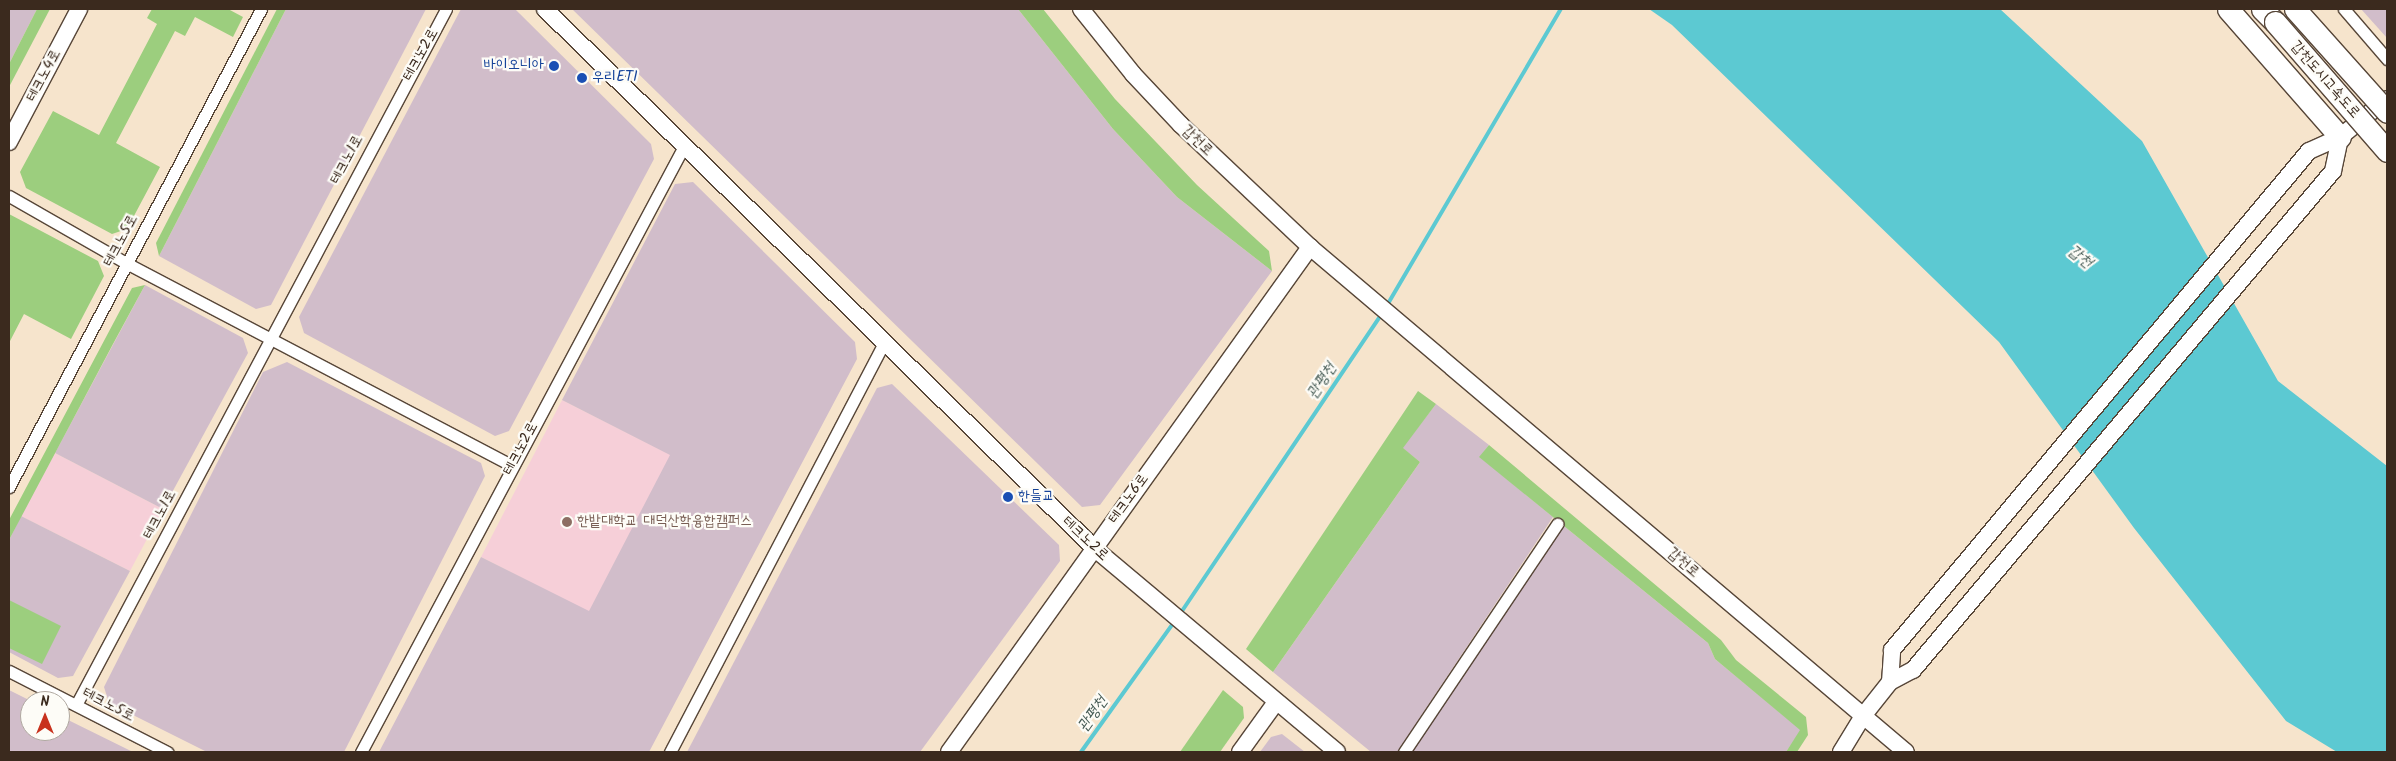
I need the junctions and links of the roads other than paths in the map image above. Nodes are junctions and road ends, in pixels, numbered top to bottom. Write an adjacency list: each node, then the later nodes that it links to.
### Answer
1 (79, 9): 15 (main road, 테크노4로)
2 (261, 9): 20 (street, 테크노5로)
3 (446, 9): 13 (street, 테크노2로)
4 (545, 9): 16 (main road, 테크노2로)
5 (1081, 9): 19 (main road, 갑천로)
6 (2228, 9): 14 (highway)
7 (2295, 9): 12 (highway, 갑천도시고속도로, bridge)
8 (2344, 9): 10 (street)
9 (2268, 15): 17 (highway, 갑천도시고속도로, bridge)
10 (2387, 59)
11 (2387, 99): 14 (main road)
12 (2387, 112)
13 (381, 129): 21 (street, 테크노1로)
14 (2340, 137): 28 (main road); 28 (main road)
15 (9, 142)
16 (684, 146): 22 (main road, 테크노2로); 23 (street, 테크노2로)
17 (2387, 151)
18 (9, 196): 20 (street)
19 (1310, 248): 26 (main road, 테크노6로); 31 (main road, 갑천로)
20 (126, 263): 21 (street); 24 (street, 테크노5로)
21 (270, 338): 23 (street); 30 (street, 테크노1로)
22 (883, 344): 26 (main road, 테크노2로); 34 (street)
23 (512, 466): 33 (street, 테크노2로)
24 (9, 487)
25 (1557, 524): 38 (street)
26 (1094, 548): 29 (main road, 테크노2로); 35 (main road, 테크노6로)
27 (9, 671): 30 (street, 테크노5로)
28 (1890, 682): 31 (main road)
29 (1276, 702): 36 (main road); 37 (main road, 테크노2로)
30 (76, 705): 32 (street, 테크노5로)
31 (1863, 716): 39 (main road); 40 (main road, 갑천로)
32 (168, 752)
33 (361, 752)
34 (670, 752)
35 (949, 752)
36 (1240, 752)
37 (1337, 752)
38 (1404, 752)
39 (1841, 752)
40 (1906, 752)

